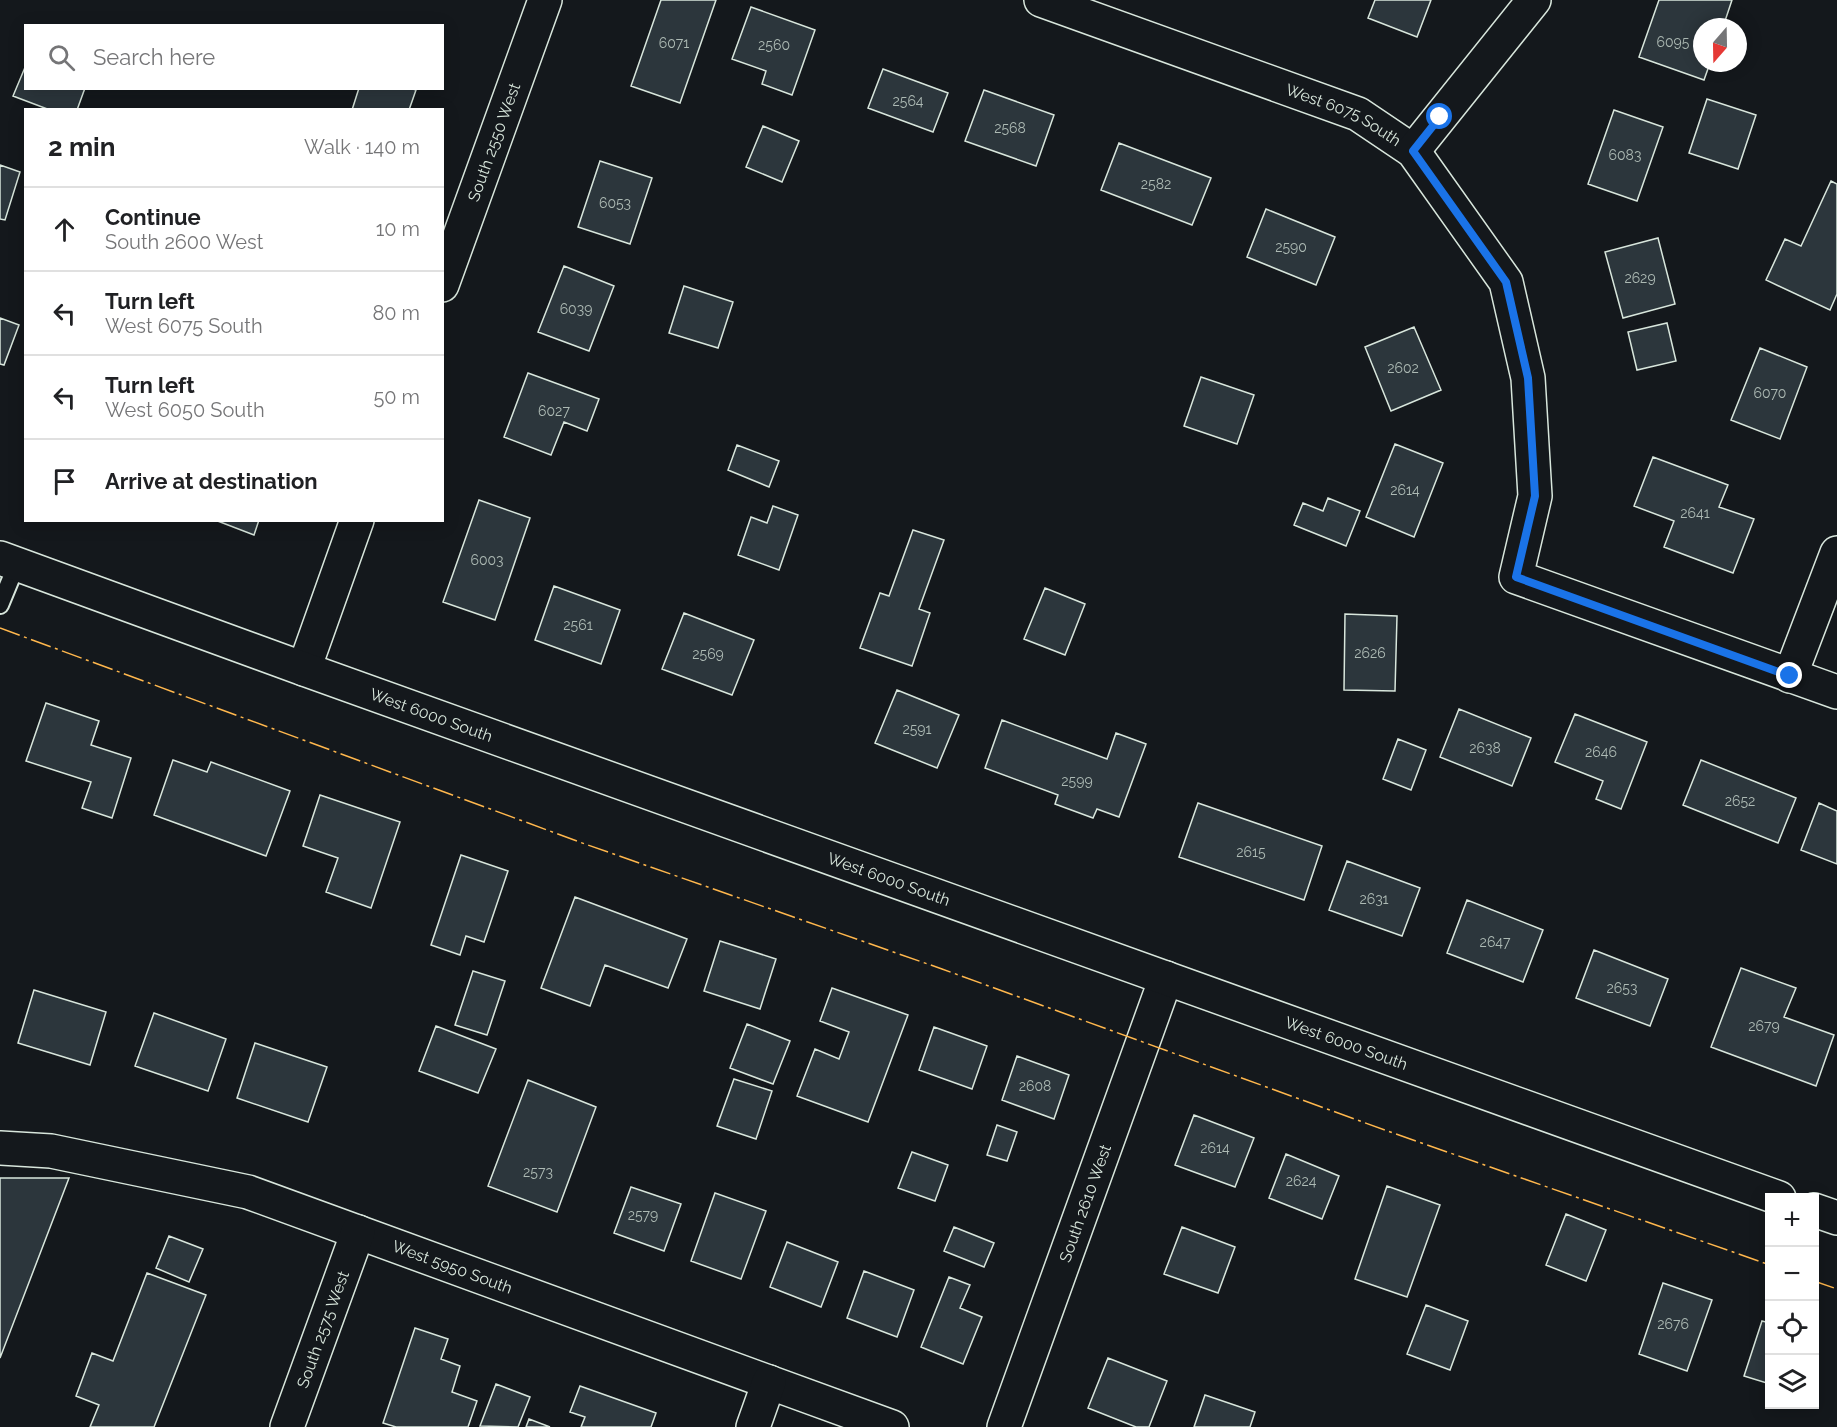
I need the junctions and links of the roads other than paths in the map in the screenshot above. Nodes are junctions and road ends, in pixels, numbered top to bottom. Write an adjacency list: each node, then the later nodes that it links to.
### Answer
1 (545, 0): 5 (street, South 2550 West)
2 (1041, 0): 4 (street, West 6075 South)
3 (1534, 0): 4 (street)
4 (1413, 151): 11 (street, West 6075 South)
5 (444, 279)
6 (356, 522): 10 (street)
7 (1837, 553): 11 (street)
8 (8, 561): 9 (lane); 10 (street, West 6000 South)
9 (0, 605)
10 (304, 669): 13 (street, West 6000 South)
11 (1790, 676): 12 (street)
12 (1837, 692)
13 (1166, 978): 15 (street, West 6000 South); 23 (street, South 2610 West)
14 (0, 1148): 18 (street, West 5950 South)
15 (1768, 1193)
16 (1819, 1211): 17 (street)
17 (1837, 1218)
18 (358, 1232): 19 (street, West 5950 South); 20 (street, South 2575 West)
19 (769, 1382): 21 (street); 22 (street, West 5950 South)
20 (288, 1427)
21 (753, 1427)
22 (892, 1427)
23 (1004, 1427)

